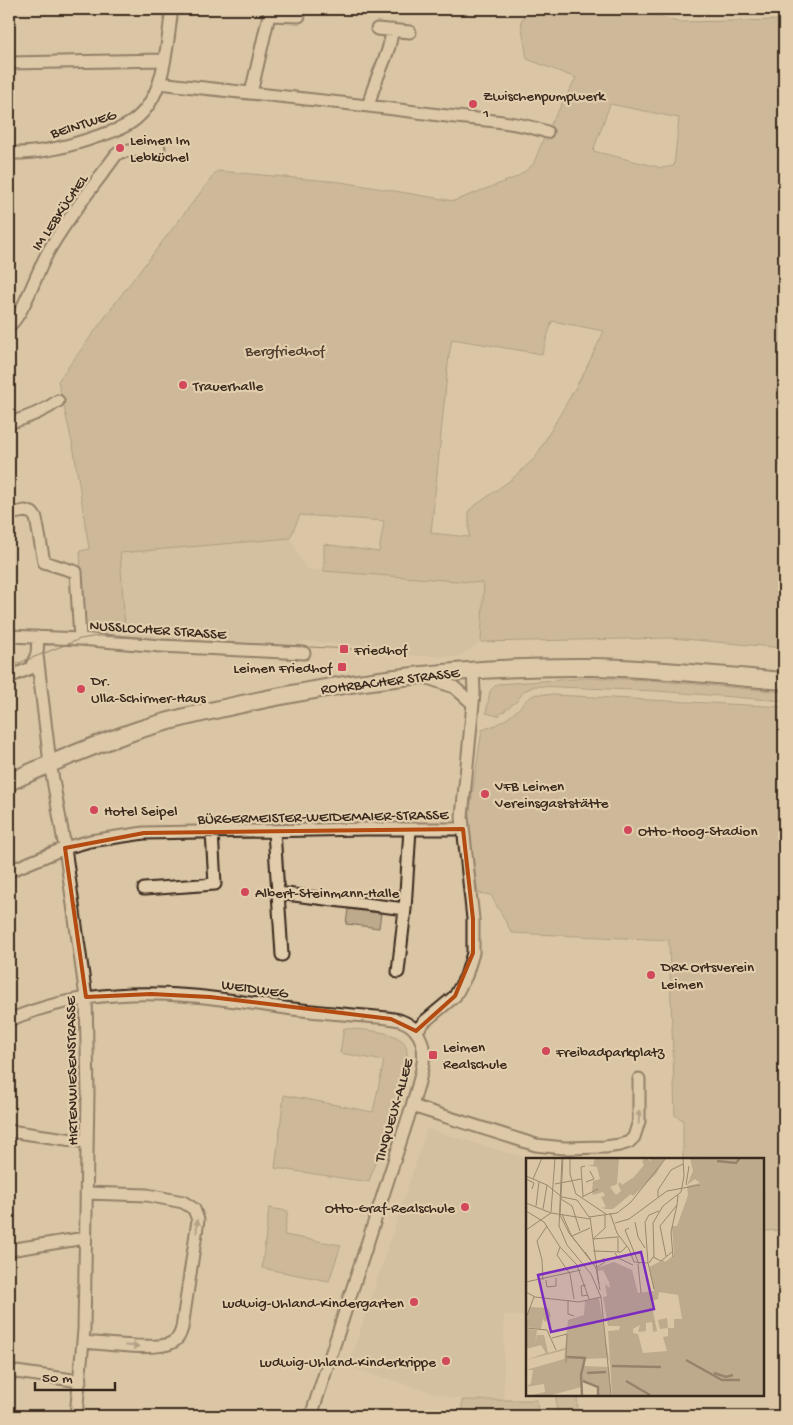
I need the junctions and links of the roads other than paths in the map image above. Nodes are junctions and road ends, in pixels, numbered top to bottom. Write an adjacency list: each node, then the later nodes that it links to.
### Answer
1 (172, 9): 6 (street, BEINTWEG)
2 (299, 16): 9 (street)
3 (377, 29): 4 (street)
4 (392, 30): 5 (street); 10 (street)
5 (410, 32)
6 (164, 60): 7 (street); 8 (street, BEINTWEG)
7 (9, 63)
8 (159, 83): 9 (street); 13 (street, BEINTWEG)
9 (251, 93): 10 (street)
10 (369, 105): 11 (street)
11 (548, 132)
12 (158, 148): 14 (street, IM LEBKÜCHEL)
13 (9, 153)
14 (9, 326)
15 (58, 401): 16 (street)
16 (9, 423)
17 (9, 514): 20 (street)
18 (9, 636): 19 (street, NUSSLOCHER STRASSE)
19 (38, 638): 20 (street, NUSSLOCHER STRASSE); 22 (street, HIRTENWIESENSTRASSE)
20 (80, 639): 21 (street, NUSSLOCHER STRASSE)
21 (304, 653)
22 (37, 655): 25 (street); 28 (street, HIRTENWIESENSTRASSE)
23 (473, 670): 24 (main road, ROHRBACHER STRASSE); 26 (main road, ROHRBACHER STRASSE); 27 (street)
24 (418, 675): 27 (street); 28 (main road, ROHRBACHER STRASSE)
25 (9, 677)
26 (784, 682)
27 (472, 703): 31 (street)
28 (50, 763): 29 (main road, ROHRBACHER STRASSE); 34 (street, HIRTENWIESENSTRASSE)
29 (9, 782)
30 (410, 829): 31 (street, BÜRGERMEISTER-WEIDEMAIER-STRASSE); 32 (street, BÜRGERMEISTER-WEIDEMAIER-STRASSE); 38 (street)
31 (463, 829): 43 (street)
32 (274, 830): 33 (street, BÜRGERMEISTER-WEIDEMAIER-STRASSE); 37 (street)
33 (212, 832): 34 (street, BÜRGERMEISTER-WEIDEMAIER-STRASSE); 36 (street)
34 (65, 848): 35 (street, BÜRGERMEISTER-WEIDEMAIER-STRASSE); 41 (street, HIRTENWIESENSTRASSE)
35 (9, 871)
36 (144, 889)
37 (278, 893): 38 (street); 39 (street)
38 (404, 908): 40 (street)
39 (282, 955)
40 (398, 972)
41 (86, 997): 42 (street, WEIDWEG); 43 (street, WEIDWEG); 47 (street, HIRTENWIESENSTRASSE)
42 (9, 1020)
43 (416, 1031): 45 (street, TINQUEUX-ALLEE)
44 (638, 1079): 45 (street, one-way to 44)
45 (412, 1106): 55 (street, TINQUEUX-ALLEE)
46 (9, 1131): 47 (street)
47 (87, 1142): 48 (street, HIRTENWIESENSTRASSE)
48 (86, 1193): 49 (street, HIRTENWIESENSTRASSE); 51 (street, one-way to 48)
49 (85, 1238): 50 (street); 51 (street, HIRTENWIESENSTRASSE)
50 (9, 1250)
51 (83, 1342): 53 (street, HIRTENWIESENSTRASSE)
52 (9, 1371): 53 (street)
53 (80, 1382): 54 (street, HIRTENWIESENSTRASSE)
54 (76, 1416)
55 (311, 1416)

